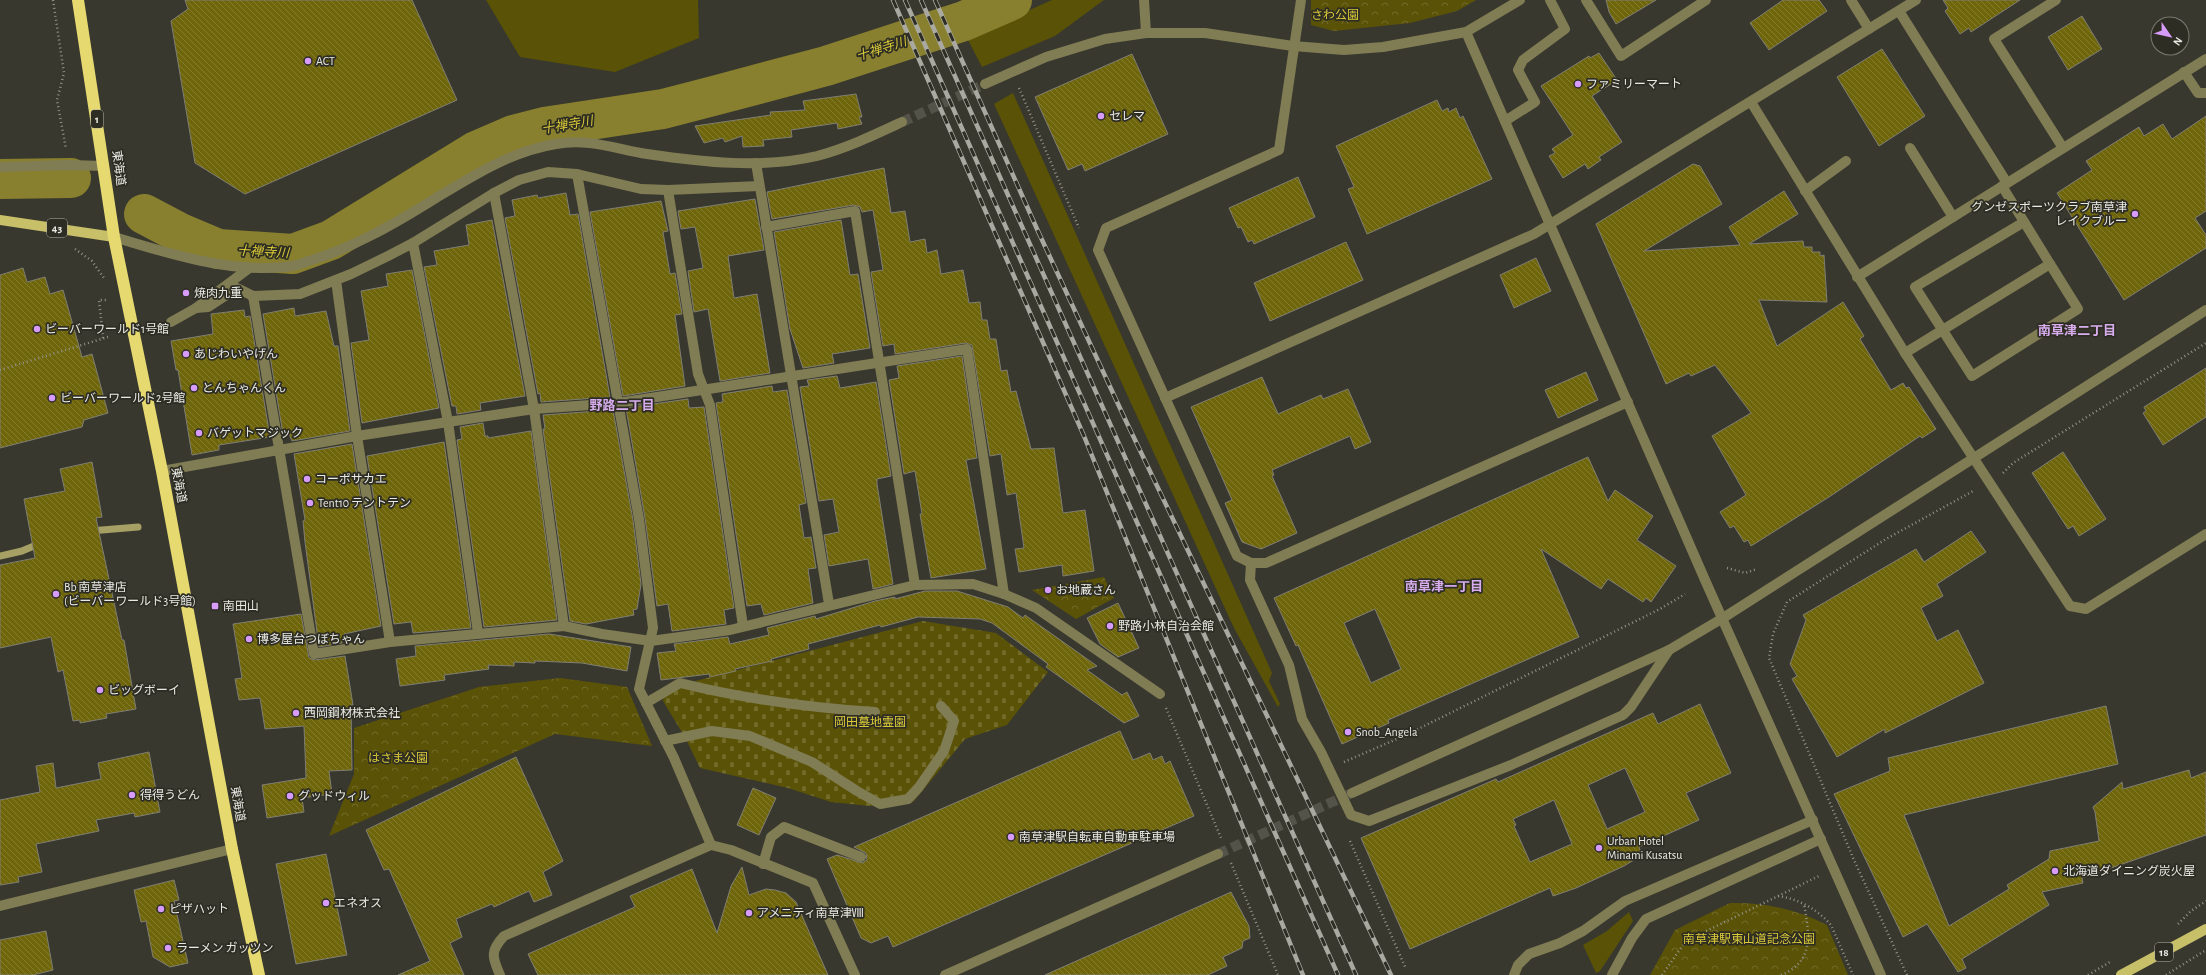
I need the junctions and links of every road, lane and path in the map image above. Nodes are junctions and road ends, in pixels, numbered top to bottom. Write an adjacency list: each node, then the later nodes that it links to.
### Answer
1 (53, 0): 29 (path)
2 (78, 0): 30 (highway, 東海道 / 1)
3 (1144, 0): 14 (street)
4 (1301, 0): 16 (street)
5 (1520, 0): 15 (street)
6 (1550, 0): 23 (street)
7 (1586, 0): 8 (street)
8 (1706, 0)
9 (1852, 0): 13 (street)
10 (1916, 0): 12 (street)
11 (2056, 0): 26 (street)
12 (1899, 11): 13 (street); 33 (street)
13 (1870, 29): 22 (street)
14 (1146, 32): 16 (street); 19 (street)
15 (1466, 32): 16 (street); 23 (street)
16 (1293, 46): 64 (street)
17 (2206, 59): 18 (street)
18 (2184, 72): 21 (street); 26 (street)
19 (985, 84)
20 (1019, 88): 43 (path)
21 (2206, 93)
22 (1751, 102): 36 (street); 41 (street)
23 (1505, 121): 41 (street)
24 (902, 122): 28 (street)
25 (1910, 148): 38 (street)
26 (2063, 148): 33 (street)
27 (1846, 161): 36 (street)
28 (756, 163): 34 (street); 47 (street)
29 (68, 165): 30 (street); 31 (street)
30 (104, 166): 44 (highway, 東海道 / 1)
31 (0, 167)
32 (577, 174): 35 (street); 37 (street); 66 (street)
33 (2005, 185): 38 (street); 40 (street)
34 (759, 186): 35 (street); 42 (street)
35 (668, 190): 63 (street)
36 (1804, 191): 48 (street)
37 (494, 193): 45 (street); 67 (street)
38 (1953, 216): 48 (street)
39 (0, 220): 44 (main road, 43)
40 (2024, 222): 46 (street); 55 (street)
41 (1550, 224): 64 (street); 65 (street)
42 (766, 227): 60 (street); 62 (street)
43 (1079, 228)
44 (114, 237): 47 (street); 72 (highway, 東海道 / 1)
45 (413, 243): 49 (street); 68 (street)
46 (2050, 264): 55 (street); 55 (street)
47 (248, 269): 52 (street)
48 (1857, 276): 59 (street)
49 (336, 280): 50 (street); 69 (street)
50 (253, 296): 52 (street); 70 (street)
51 (106, 300): 56 (path)
52 (196, 308): 54 (street)
53 (2206, 310): 71 (street)
54 (171, 322)
55 (1942, 330): 59 (street)
56 (103, 338): 57 (path); 61 (path)
57 (108, 338)
58 (2206, 343): 73 (path)
59 (1905, 353): 71 (street)
60 (879, 363): 62 (street); 79 (street); 80 (street)
61 (0, 370)
62 (790, 376): 63 (street); 82 (street)
63 (703, 390): 66 (street); 85 (street)
64 (1165, 398): 76 (street)
65 (1628, 402): 76 (street); 83 (street)
66 (618, 403): 67 (street); 87 (street)
67 (534, 409): 68 (street); 84 (street)
68 (448, 422): 69 (street); 86 (street)
69 (357, 436): 70 (street); 88 (street)
70 (279, 451): 72 (street); 88 (street)
71 (1973, 458): 75 (street); 83 (street)
72 (162, 471): 101 (highway, 東海道 / 1)
73 (2002, 475)
74 (1975, 490): 105 (path)
75 (2206, 534)
76 (1251, 563): 95 (street)
77 (1727, 568): 78 (path)
78 (1757, 569)
79 (915, 584): 80 (street); 82 (street)
80 (1004, 594): 90 (street)
81 (1685, 594): 95 (path)
82 (829, 604): 85 (street)
83 (1723, 618): 89 (street); 97 (street)
84 (564, 626): 86 (street); 87 (street)
85 (743, 626): 87 (street)
86 (478, 632): 88 (street)
87 (651, 641): 91 (street)
88 (390, 642)
89 (1669, 650): 95 (street); 96 (street)
90 (1160, 694): 102 (path)
91 (646, 703): 93 (street); 94 (street)
92 (941, 706): 94 (street)
93 (875, 712)
94 (665, 741): 100 (street)
95 (1329, 768)
96 (1352, 793)
97 (1813, 820): 98 (street); 119 (street)
98 (1821, 839): 107 (street); 120 (street)
99 (1350, 841): 113 (path)
100 (711, 846): 106 (street); 115 (street)
101 (232, 849): 110 (street); 114 (highway, 東海道 / 1)
102 (1221, 849): 117 (street)
103 (860, 857): 106 (street)
104 (1229, 859): 118 (path)
105 (1854, 860): 107 (path); 125 (path)
106 (763, 864): 116 (street)
107 (1834, 868): 108 (path); 124 (street)
108 (1778, 896): 109 (path); 121 (path)
109 (1804, 904): 122 (path); 123 (path)
110 (0, 906)
111 (2206, 929): 126 (main road, 18)
112 (2206, 950): 127 (path)
113 (1406, 969)
114 (259, 975)
115 (500, 975)
116 (855, 975)
117 (945, 975)
118 (1278, 975)
119 (1514, 975)
120 (1612, 975)
121 (1662, 975)
122 (1781, 975)
123 (1854, 975)
124 (1881, 975)
125 (1907, 975)
126 (2121, 975)
127 (2166, 975)

